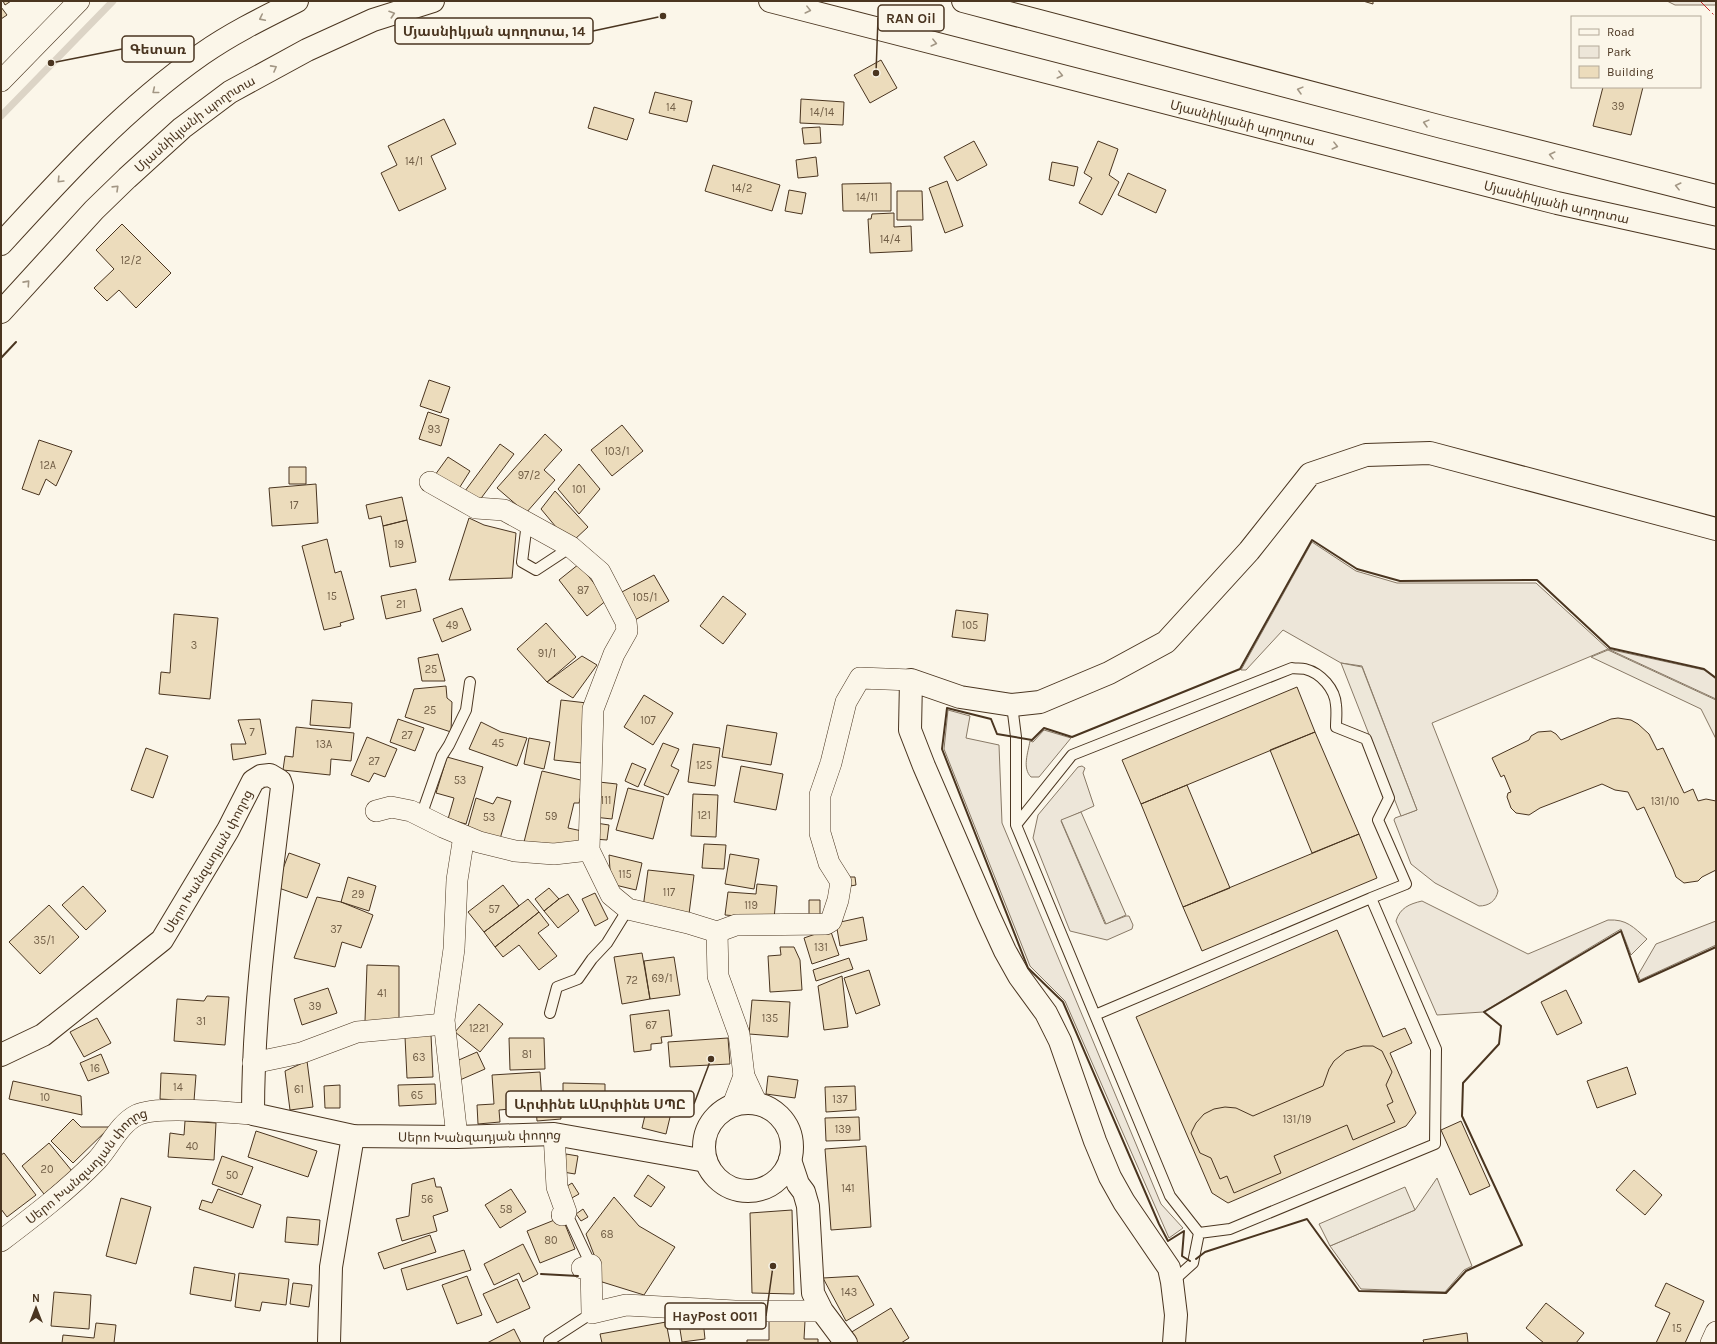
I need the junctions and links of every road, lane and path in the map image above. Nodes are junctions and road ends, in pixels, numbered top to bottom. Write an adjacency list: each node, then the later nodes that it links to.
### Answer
1 (79, 1): 6 (street)
2 (297, 1): 9 (main road, one-way to 9)
3 (433, 1): 10 (main road, Մյասնիկյանի պողոտա, one-way to 3)
4 (770, 1): 8 (main road, Մյասնիկյանի պողոտա, one-way to 8)
5 (963, 1): 7 (main road, one-way to 5)
6 (1, 81)
7 (1716, 196)
8 (1716, 238)
9 (1, 244)
10 (1, 312)
11 (430, 482): 12 (street)
12 (527, 523): 14 (street); 14 (lane)
13 (1716, 529): 17 (main road)
14 (571, 547): 22 (street)
15 (911, 680): 17 (main road); 25 (street); 46 (main road)
16 (470, 682): 19 (lane)
17 (1012, 704): 20 (lane)
18 (376, 811): 19 (street)
19 (421, 816): 21 (street)
20 (1016, 825): 23 (lane); 27 (lane)
21 (464, 836): 22 (street); 28 (street)
22 (589, 850): 24 (street)
23 (1371, 898): 27 (lane); 43 (lane)
24 (628, 909): 25 (street); 26 (lane)
25 (717, 932): 31 (street)
26 (550, 1013)
27 (1095, 1015): 43 (lane)
28 (444, 1024): 30 (street); 37 (street)
29 (1, 1055): 30 (main road, Սերո Խանզադյան փողոց)
30 (253, 1063): 34 (main road, Սերո Խանզադյան փողոց)
31 (744, 1076): 32 (street); 33 (street)
32 (757, 1104): 33 (main road); 38 (main road)
33 (733, 1105): 39 (main road)
34 (253, 1114): 36 (main road, Սերո Խանզադյան փողոց); 44 (street, Սերո Խանզադյան փողոց)
35 (554, 1134): 37 (main road, Սերո Խանզադյան փողոց); 39 (main road, Սերո Խանզադյան փողոց); 42 (street)
36 (353, 1136): 37 (main road, Սերո Խանզադյան փողոց); 50 (main road)
37 (457, 1137)
38 (790, 1160): 40 (main road); 41 (main road)
39 (706, 1161): 40 (main road)
40 (774, 1182): 41 (main road)
41 (798, 1184): 47 (main road)
42 (564, 1213): 45 (lane)
43 (1199, 1233): 46 (lane)
44 (1, 1241)
45 (586, 1267): 48 (street)
46 (1172, 1282): 53 (main road)
47 (822, 1310): 48 (street); 52 (main road)
48 (592, 1313): 51 (lane)
49 (1716, 1332): 54 (street)
50 (329, 1343)
51 (549, 1343)
52 (846, 1343)
53 (1174, 1343)
54 (1712, 1343)

